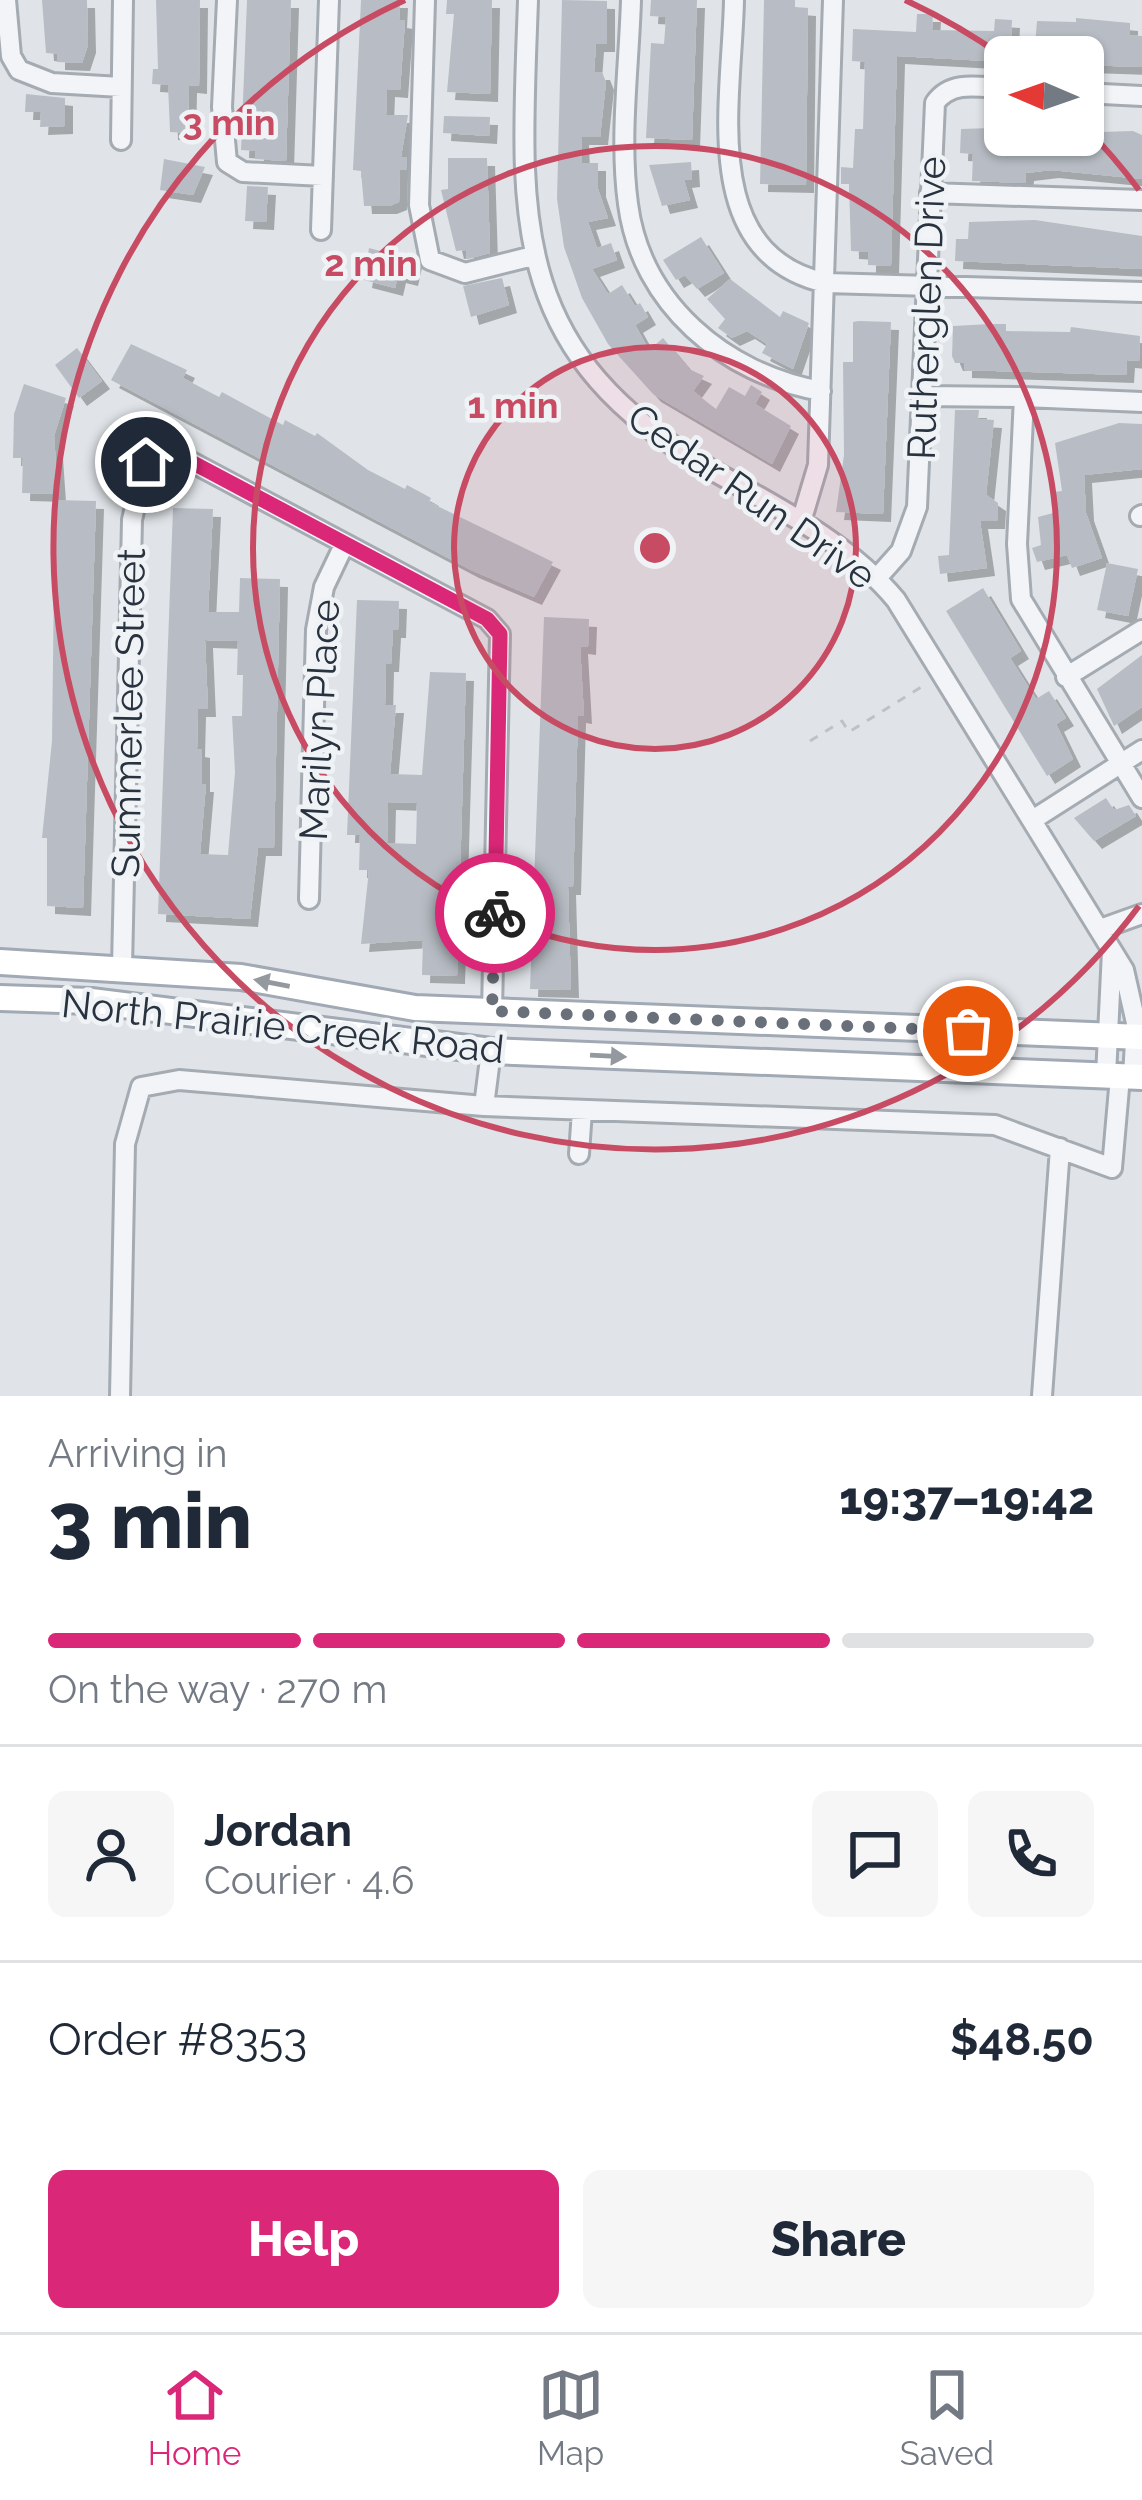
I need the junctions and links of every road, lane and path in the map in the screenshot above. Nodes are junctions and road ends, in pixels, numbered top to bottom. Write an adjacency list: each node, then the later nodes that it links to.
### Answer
1 (6, 0): 10 (street)
2 (123, 0): 10 (street)
3 (227, 0): 15 (street)
4 (329, 0): 15 (street)
5 (425, 0): 19 (street)
6 (528, 0): 19 (street, Cedar Run Drive)
7 (632, 0): 23 (street)
8 (734, 0): 20 (street)
9 (833, 0): 20 (street)
10 (121, 86): 14 (street)
11 (984, 88): 16 (street, Rutherglen Drive)
12 (1104, 94): 13 (street)
13 (1142, 96)
14 (121, 140)
15 (323, 176): 18 (street)
16 (929, 193): 17 (street); 21 (street, Rutherglen Drive)
17 (1142, 200)
18 (321, 230)
19 (533, 256): 29 (street, Cedar Run Drive)
20 (826, 284): 21 (street); 23 (street)
21 (924, 286): 22 (street); 24 (street, Rutherglen Drive)
22 (1142, 292)
23 (821, 391): 29 (street)
24 (922, 396): 25 (street); 31 (street, Rutherglen Drive)
25 (1024, 397): 26 (street); 33 (street)
26 (1142, 402)
27 (115, 446): 28 (street)
28 (146, 462): 30 (street); 45 (street, Summerlee Street)
29 (801, 521): 31 (street, Cedar Run Drive)
30 (344, 545): 40 (street, Marilyn Place); 47 (street)
31 (877, 578): 39 (street, Cedar Run Drive)
32 (1142, 630): 33 (street)
33 (1066, 677): 37 (street)
34 (916, 690): 35 (path)
35 (810, 741)
36 (1142, 750): 37 (street)
37 (1119, 765): 38 (street); 39 (street)
38 (1142, 798)
39 (1034, 819): 42 (street, Cedar Run Drive)
40 (309, 899)
41 (1142, 914): 42 (street)
42 (1103, 928): 43 (street, Cedar Run Drive)
43 (1112, 951): 49 (street); 50 (street, Cedar Run Drive)
44 (0, 962): 45 (main road, North Prairie Creek Road)
45 (122, 967): 47 (main road, North Prairie Creek Road, one-way to 45)
46 (0, 998): 51 (main road, North Prairie Creek Road)
47 (492, 1011): 48 (main road, North Prairie Creek Road); 51 (main road)
48 (826, 1026): 49 (main road, North Prairie Creek Road); 52 (main road)
49 (1110, 1037): 50 (main road, North Prairie Creek Road); 53 (street)
50 (1139, 1037): 53 (street, Cedar Run Drive)
51 (491, 1051): 52 (main road, North Prairie Creek Road, one-way to 52); 54 (street)
52 (824, 1065): 53 (main road, North Prairie Creek Road)
53 (1126, 1077): 56 (street)
54 (484, 1106): 55 (street); 58 (street)
55 (582, 1110): 56 (street); 57 (street)
56 (1060, 1148): 59 (street)
57 (579, 1154)
58 (120, 1396)
59 (1042, 1396)

